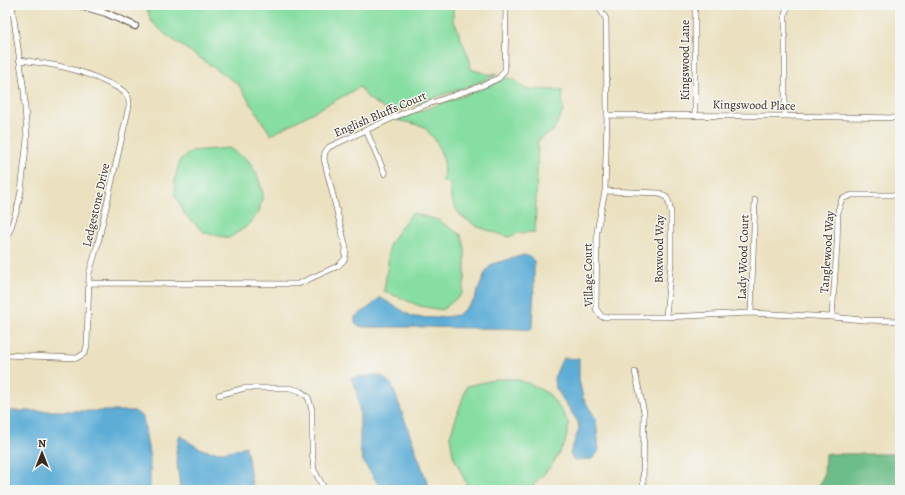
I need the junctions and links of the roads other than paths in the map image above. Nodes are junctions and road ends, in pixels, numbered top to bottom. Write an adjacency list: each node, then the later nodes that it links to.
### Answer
1 (12, 5): 8 (street)
2 (78, 5): 7 (street)
3 (506, 5): 13 (street, English Bluffs Court)
4 (695, 5): 10 (street, Kingswood Lane)
5 (790, 5): 11 (street)
6 (599, 8): 9 (street, Village Court)
7 (135, 26)
8 (19, 60): 18 (street); 19 (street, Ledgestone Drive)
9 (607, 115): 10 (street, Kingswood Place); 15 (street, Village Court)
10 (695, 115): 11 (street, Kingswood Place)
11 (785, 116): 12 (street, Kingswood Place)
12 (900, 118)
13 (366, 130): 14 (street); 19 (street, English Bluffs Court)
14 (385, 174)
15 (605, 191): 21 (street, Boxwood Way); 21 (street, Village Court)
16 (900, 195): 22 (street, Tanglewood Way)
17 (755, 200): 20 (street, Lady Wood Court)
18 (5, 239)
19 (90, 283): 24 (street, Ledgestone Drive)
20 (751, 313): 21 (street, Village Court); 22 (street, Village Court)
21 (666, 317)
22 (832, 317): 23 (street, Village Court)
23 (900, 321)
24 (5, 355)
25 (635, 372): 28 (street)
26 (219, 395): 27 (street)
27 (326, 490)
28 (643, 490)

